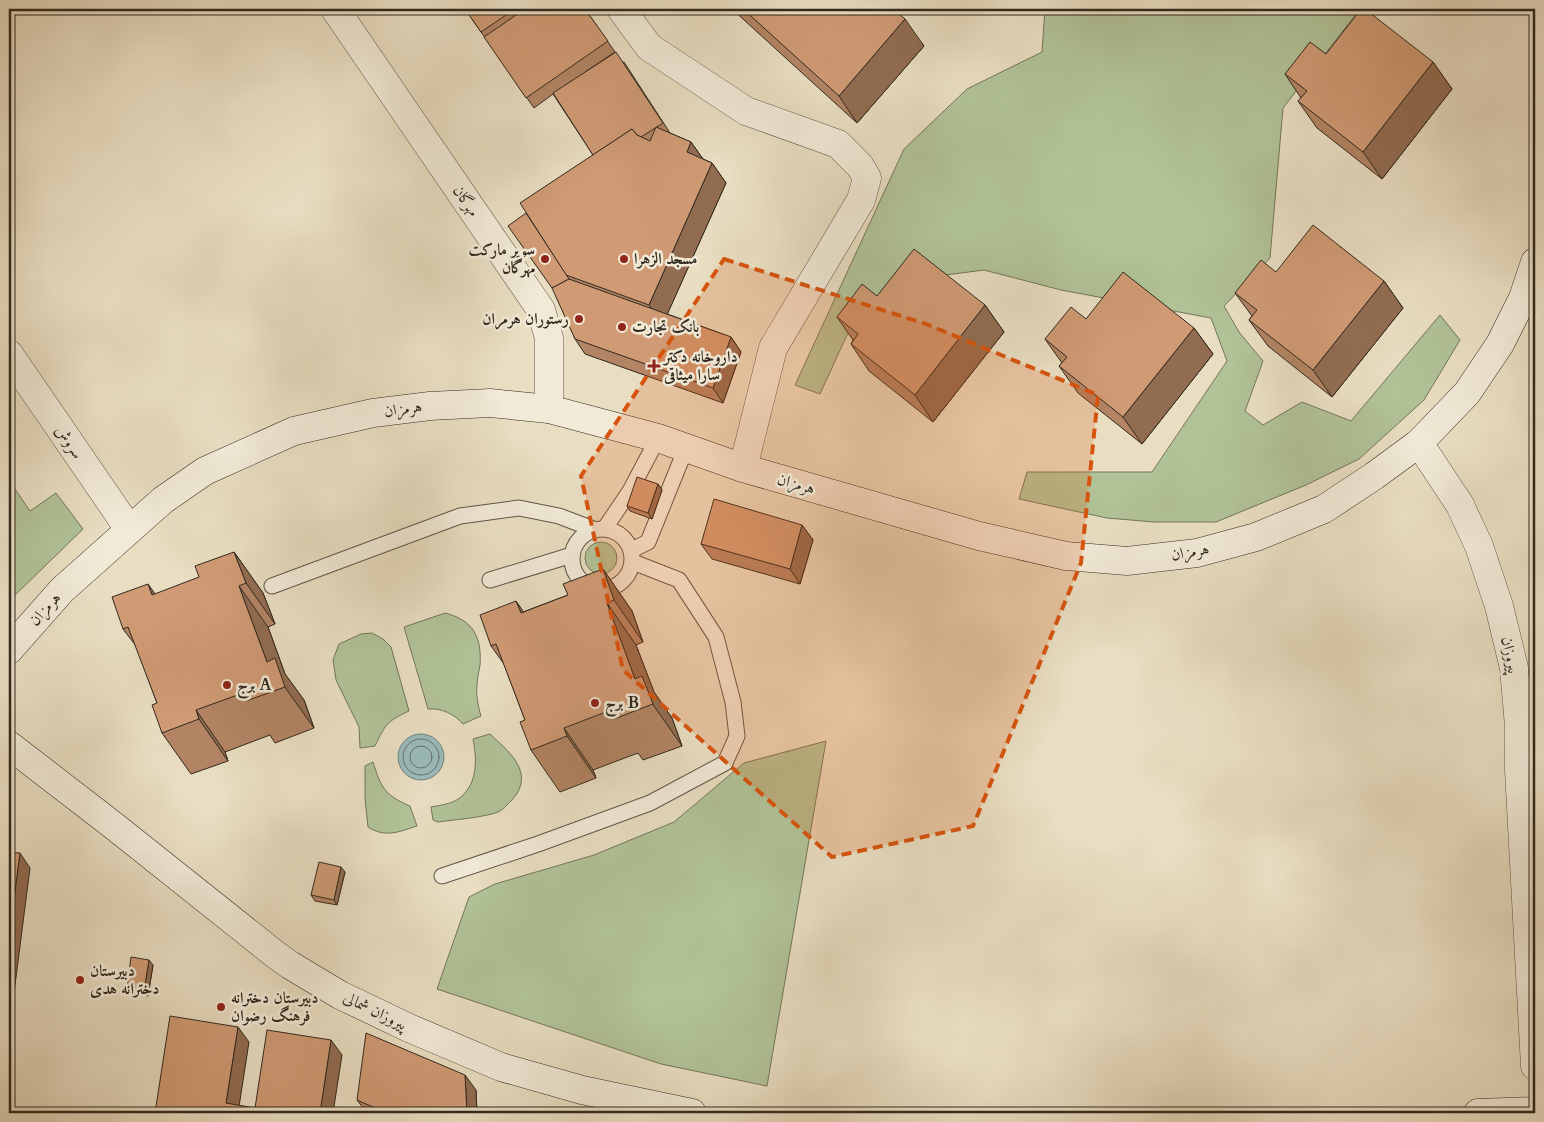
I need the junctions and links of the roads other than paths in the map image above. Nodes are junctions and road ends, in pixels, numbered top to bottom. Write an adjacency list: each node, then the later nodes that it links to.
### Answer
1 (335, 9): 5 (street, مهرگان)
2 (621, 9): 9 (street)
3 (1535, 262): 7 (street, هرمزان)
4 (9, 354): 11 (street, سروش)
5 (549, 409): 6 (street, هرمزان); 11 (street, هرمزان)
6 (658, 438): 8 (street, هرمزان); 10 (lane)
7 (1419, 443): 9 (street, هرمزان); 19 (street, پیروزان)
8 (686, 448): 9 (street, هرمزان); 13 (lane)
9 (743, 468)
10 (599, 528): 12 (lane); 13 (lane); 15 (lane)
11 (129, 530): 16 (street, هرمزان)
12 (572, 556): 13 (lane); 14 (lane)
13 (632, 556): 18 (lane)
14 (490, 580)
15 (272, 586)
16 (9, 650)
17 (9, 745): 21 (street, پیروزان شمالی)
18 (442, 876)
19 (1535, 1066)
20 (1535, 1111): 22 (street)
21 (692, 1113)
22 (1492, 1113)

